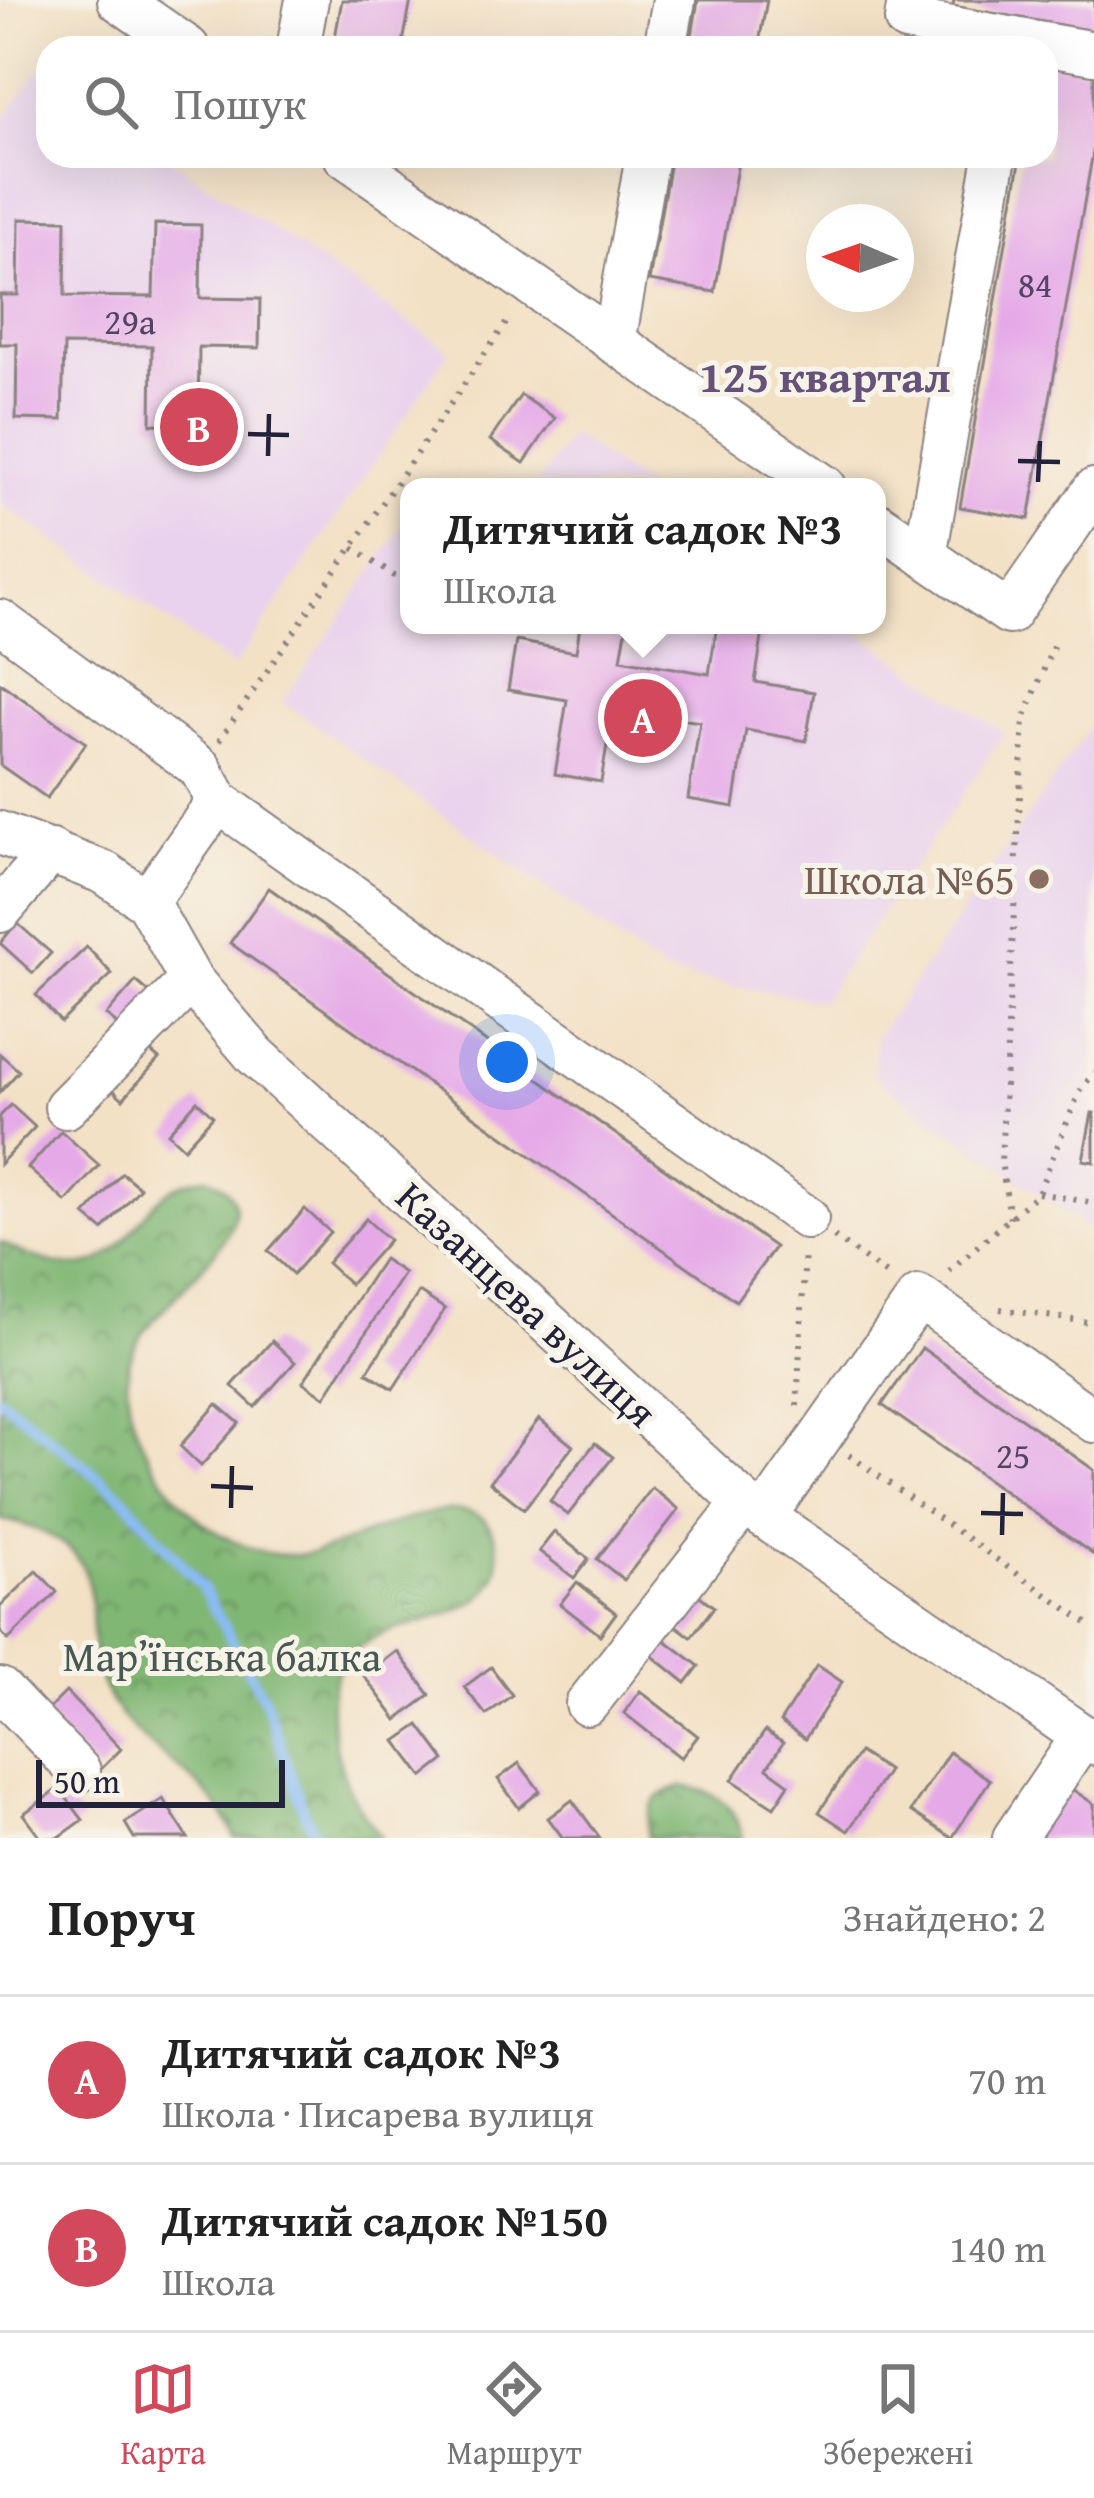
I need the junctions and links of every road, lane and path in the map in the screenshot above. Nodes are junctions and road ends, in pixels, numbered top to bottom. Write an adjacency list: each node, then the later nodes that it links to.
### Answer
1 (118, 0): 5 (street)
2 (307, 0): 6 (street)
3 (674, 0): 7 (street)
4 (909, 0): 8 (street)
5 (170, 36)
6 (300, 36)
7 (667, 36)
8 (978, 36)
9 (1058, 49): 10 (street)
10 (1094, 53)
11 (362, 168): 14 (street)
12 (644, 168): 15 (street)
13 (993, 168): 20 (street)
14 (532, 285): 15 (street); 19 (path)
15 (614, 342): 16 (street)
16 (812, 478)
17 (1094, 490): 20 (street)
18 (886, 529): 20 (street)
19 (352, 548): 21 (path); 24 (path)
20 (925, 556)
21 (400, 580)
22 (0, 621): 24 (street)
23 (1054, 644): 35 (path)
24 (209, 784): 27 (street); 34 (street)
25 (0, 833): 26 (street, Казанцева вулиця)
26 (51, 851): 27 (street, Казанцева вулиця); 28 (street)
27 (147, 902): 29 (street, Казанцева вулиця)
28 (0, 910)
29 (191, 980): 31 (street); 39 (street, Казанцева вулиця)
30 (1094, 1072): 32 (path)
31 (66, 1107)
32 (1038, 1193): 33 (path); 35 (path)
33 (1094, 1202)
34 (807, 1218): 38 (path)
35 (1010, 1218): 36 (path)
36 (919, 1297): 37 (street); 38 (street)
37 (1094, 1421)
38 (815, 1445): 39 (street); 40 (path)
39 (754, 1510): 42 (street); 43 (street, Казанцева вулиця)
40 (1094, 1628)
41 (0, 1690): 44 (street)
42 (587, 1704)
43 (1088, 1740): 45 (street)
44 (80, 1771)
45 (1014, 1838)

